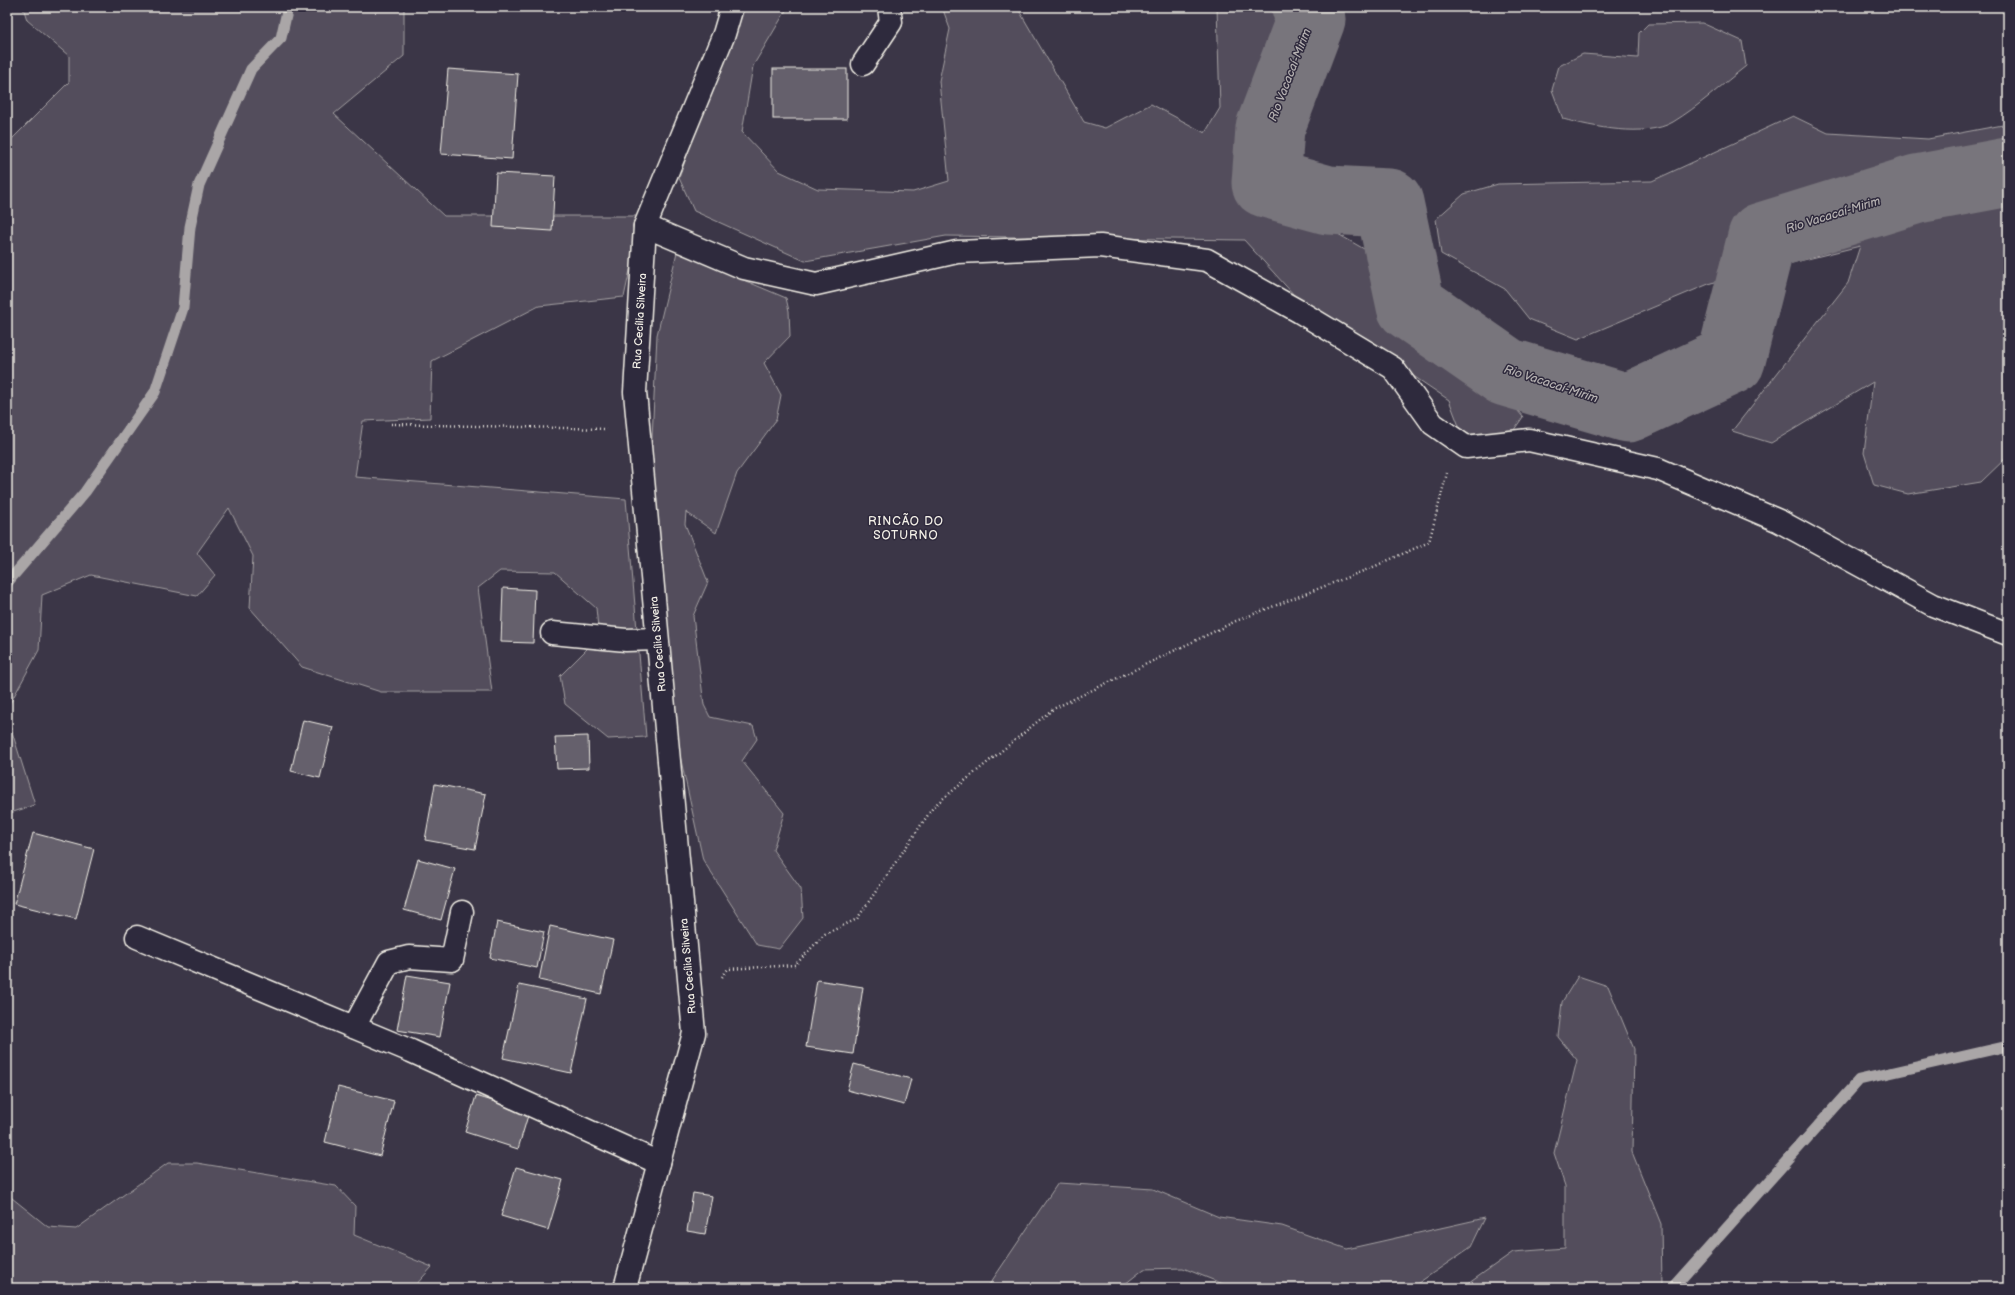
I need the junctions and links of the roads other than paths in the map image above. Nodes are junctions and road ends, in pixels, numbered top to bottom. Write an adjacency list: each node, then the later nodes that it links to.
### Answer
1 (732, 7): 4 (street, Rua Cecília Silveira)
2 (889, 7): 3 (street)
3 (863, 64)
4 (645, 226): 6 (street); 7 (street, Rua Cecília Silveira)
5 (552, 633): 7 (street)
6 (2008, 634)
7 (657, 639): 11 (street, Rua Cecília Silveira)
8 (462, 912): 10 (street)
9 (137, 937): 10 (street)
10 (354, 1027): 11 (street)
11 (659, 1163): 12 (street, Rua Cecília Silveira)
12 (625, 1288)

